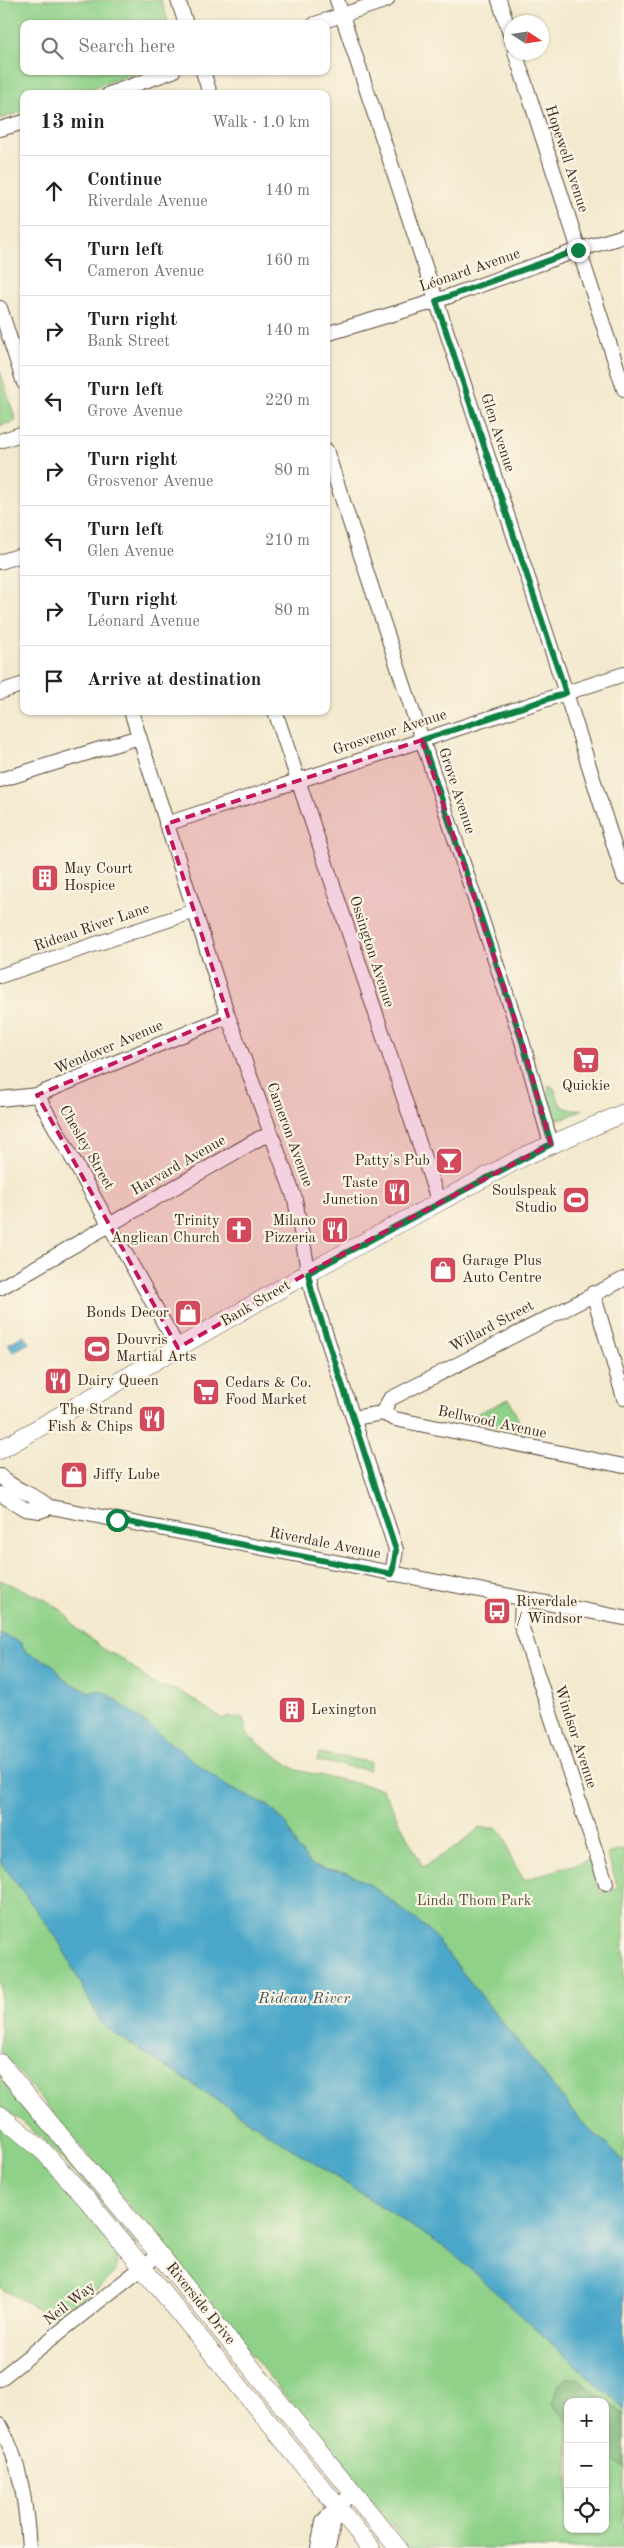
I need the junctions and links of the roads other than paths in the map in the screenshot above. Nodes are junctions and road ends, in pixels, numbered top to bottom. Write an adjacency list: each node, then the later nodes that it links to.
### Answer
1 (178, 0): 7 (street)
2 (337, 0): 5 (street, Glen Avenue)
3 (387, 0): 5 (street)
4 (499, 0): 6 (street)
5 (343, 15): 8 (street); 18 (street, Glen Avenue)
6 (504, 15)
7 (185, 20)
8 (328, 20)
9 (518, 60): 17 (street, Hopewell Avenue)
10 (162, 75): 12 (street)
11 (204, 75): 13 (street)
12 (120, 90)
13 (209, 90)
14 (20, 123): 15 (street)
15 (0, 129)
16 (624, 236): 17 (street, Léonard Avenue)
17 (578, 250): 18 (street, Léonard Avenue); 22 (street, Hopewell Avenue)
18 (436, 301): 20 (street, Léonard Avenue); 31 (street, Glen Avenue)
19 (0, 308): 21 (street)
20 (330, 333)
21 (20, 370)
22 (624, 388)
23 (20, 434): 24 (street)
24 (0, 441)
25 (330, 462): 35 (street, Grove Avenue)
26 (20, 555): 27 (street)
27 (0, 562)
28 (624, 674): 31 (street, Grosvenor Avenue)
29 (20, 685): 30 (street)
30 (0, 692)
31 (566, 693): 35 (street, Grosvenor Avenue); 39 (street, Glen Avenue)
32 (132, 715): 34 (street, Cameron Avenue)
33 (276, 715): 37 (street, Ossington Avenue)
34 (140, 737): 36 (street); 38 (street, Cameron Avenue)
35 (422, 740): 37 (street, Grosvenor Avenue); 47 (street, Grove Avenue)
36 (0, 780)
37 (297, 780): 38 (street, Grosvenor Avenue); 48 (street, Ossington Avenue)
38 (166, 824): 40 (street, Cameron Avenue)
39 (624, 877)
40 (194, 911): 41 (street, Rideau River Lane); 42 (street, Cameron Avenue)
41 (0, 976)
42 (228, 1016): 43 (street, Wendover Avenue); 46 (street, Cameron Avenue)
43 (37, 1095): 44 (street, Wendover Avenue); 49 (street, Chesley Street)
44 (0, 1099)
45 (624, 1113): 47 (main road, Bank Street)
46 (272, 1135): 49 (street, Harvard Avenue); 50 (street, Cameron Avenue)
47 (551, 1144): 48 (main road, Bank Street)
48 (438, 1203): 50 (main road, Bank Street)
49 (111, 1225): 52 (street, Harvard Avenue); 54 (street, Chesley Street)
50 (308, 1273): 54 (main road, Bank Street); 57 (street, Cameron Avenue)
51 (624, 1278): 53 (street, Willard Street)
52 (0, 1288)
53 (592, 1293): 55 (street); 56 (street, Willard Street)
54 (178, 1348): 58 (main road, Bank Street)
55 (624, 1398)
56 (382, 1413): 57 (street); 59 (street, Bellwood Avenue)
57 (354, 1418): 63 (street, Cameron Avenue)
58 (0, 1450)
59 (624, 1466)
60 (0, 1476): 62 (street, Riverdale Avenue)
61 (0, 1494): 62 (street, Riverdale Avenue)
62 (49, 1507): 63 (street, Riverdale Avenue)
63 (392, 1574): 64 (street, Riverdale Avenue)
64 (522, 1600): 65 (street, Riverdale Avenue); 66 (street, Windsor Avenue)
65 (624, 1618)
66 (606, 1883)
67 (0, 2063): 69 (main road, Riverside Drive)
68 (0, 2116): 70 (main road, Riverside Drive)
69 (159, 2254): 70 (street, Neil Way); 73 (main road, Riverside Drive)
70 (142, 2268): 71 (street, Neil Way); 74 (main road, Riverside Drive)
71 (0, 2378)
72 (0, 2425): 75 (street)
73 (352, 2493): 74 (street); 79 (main road, Riverside Drive)
74 (337, 2506): 76 (street); 77 (street); 78 (main road, Riverside Drive)
75 (29, 2548)
76 (318, 2548)
77 (328, 2548)
78 (371, 2548)
79 (398, 2548)

